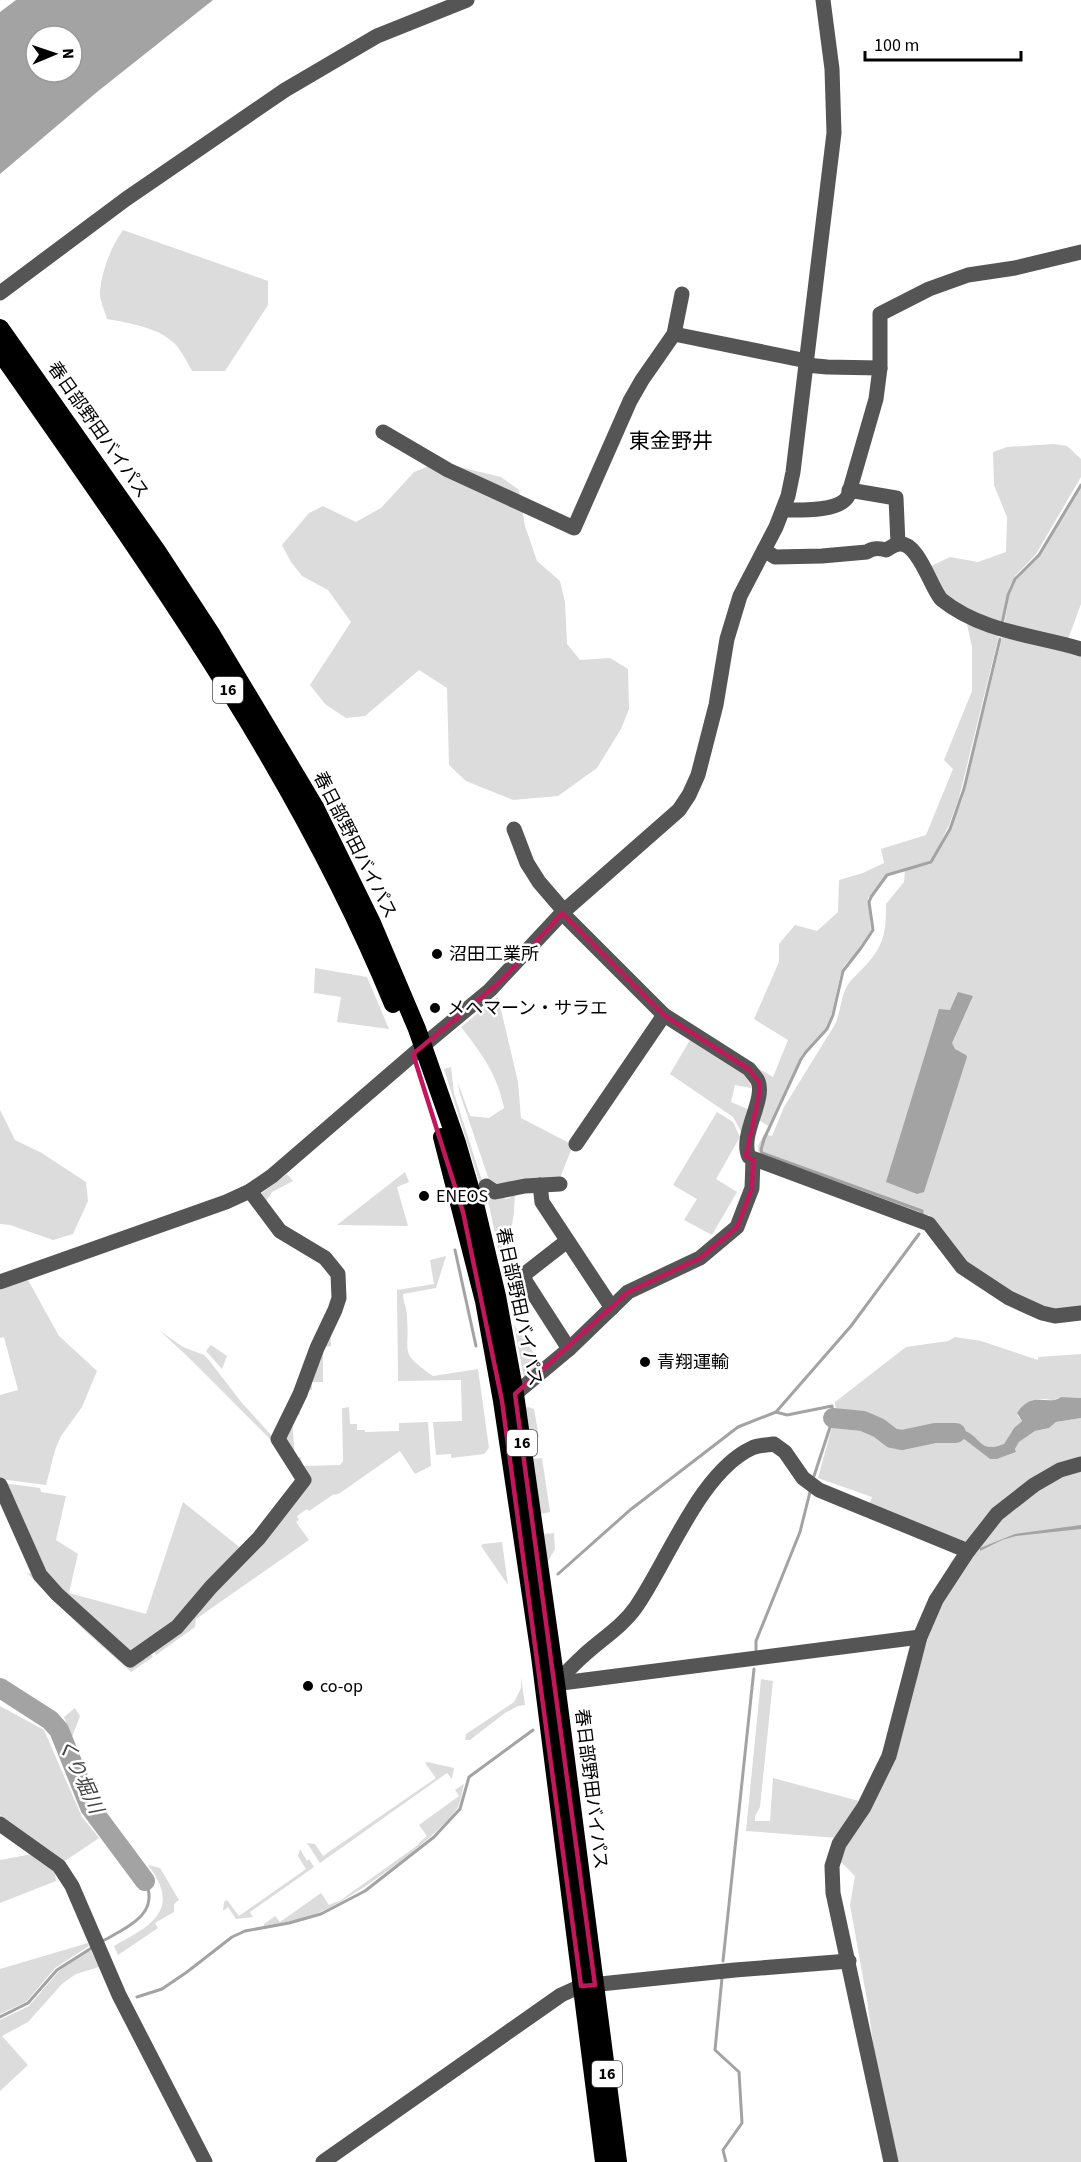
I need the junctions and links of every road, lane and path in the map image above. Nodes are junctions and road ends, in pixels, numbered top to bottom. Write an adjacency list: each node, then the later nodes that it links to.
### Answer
1 (467, 0): 4 (street)
2 (823, 0): 9 (street)
3 (1081, 252): 10 (street)
4 (0, 293)
5 (682, 294): 7 (street)
6 (0, 328): 20 (highway, 春日部野田バイパス / 16)
7 (674, 334): 9 (street); 11 (street)
8 (0, 352): 20 (highway, 春日部野田バイパス / 16)
9 (807, 363): 10 (street); 13 (street)
10 (880, 368): 12 (street)
11 (383, 432)
12 (849, 490): 13 (street); 14 (street)
13 (783, 510): 15 (street)
14 (898, 544): 15 (street); 16 (street)
15 (764, 550): 18 (street)
16 (1081, 649)
17 (514, 829): 18 (street)
18 (563, 912): 19 (street); 20 (street)
19 (664, 1015): 21 (street); 22 (street)
20 (418, 1049): 26 (street); 32 (highway, 春日部野田バイパス / 16); 37 (highway, 春日部野田バイパス / 16)
21 (576, 1144)
22 (753, 1160): 29 (street); 30 (street)
23 (560, 1184): 24 (street)
24 (540, 1185): 25 (street); 27 (street)
25 (486, 1186)
26 (250, 1191): 28 (street); 34 (street)
27 (567, 1240): 29 (street); 31 (street)
28 (0, 1282)
29 (612, 1308): 31 (street)
30 (1081, 1313)
31 (569, 1349): 32 (street)
32 (515, 1394): 37 (highway, 春日部野田バイパス / 16)
33 (1081, 1464): 35 (street)
34 (0, 1485)
35 (968, 1551): 36 (street); 37 (street)
36 (920, 1637): 37 (street); 39 (street)
37 (550, 1684): 40 (highway, 春日部野田バイパス / 16)
38 (0, 1824): 41 (street)
39 (849, 1961): 40 (street); 45 (street)
40 (588, 1986): 42 (street); 43 (highway, 春日部野田バイパス / 16); 44 (highway, 春日部野田バイパス / 16)
41 (205, 2162)
42 (323, 2162)
43 (604, 2162)
44 (618, 2162)
45 (891, 2162)

